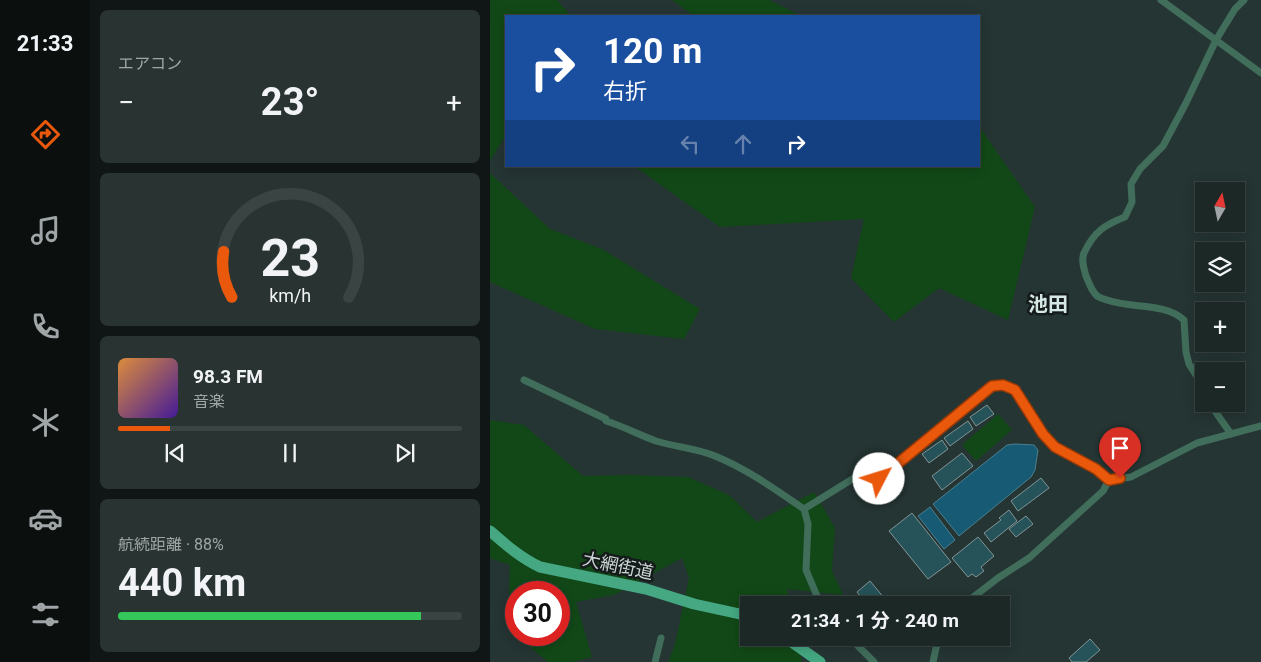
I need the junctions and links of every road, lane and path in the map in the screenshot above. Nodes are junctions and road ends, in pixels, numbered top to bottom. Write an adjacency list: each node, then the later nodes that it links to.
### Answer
1 (1160, 0): 3 (street)
2 (1244, 0): 3 (street)
3 (1216, 40): 4 (street); 5 (street)
4 (1261, 73)
5 (1195, 374)
6 (524, 380): 11 (street)
7 (1216, 412): 9 (street)
8 (1261, 426): 9 (street)
9 (1231, 434): 10 (street)
10 (1109, 480): 11 (street); 14 (street)
11 (804, 508): 13 (street)
12 (490, 531): 15 (main road, 大網街道)
13 (817, 596)
14 (975, 596)
15 (740, 614)
16 (660, 638): 20 (street)
17 (797, 646): 21 (main road)
18 (858, 646): 22 (street)
19 (937, 646): 23 (street)
20 (655, 662)
21 (820, 662)
22 (874, 662)
23 (933, 662)

